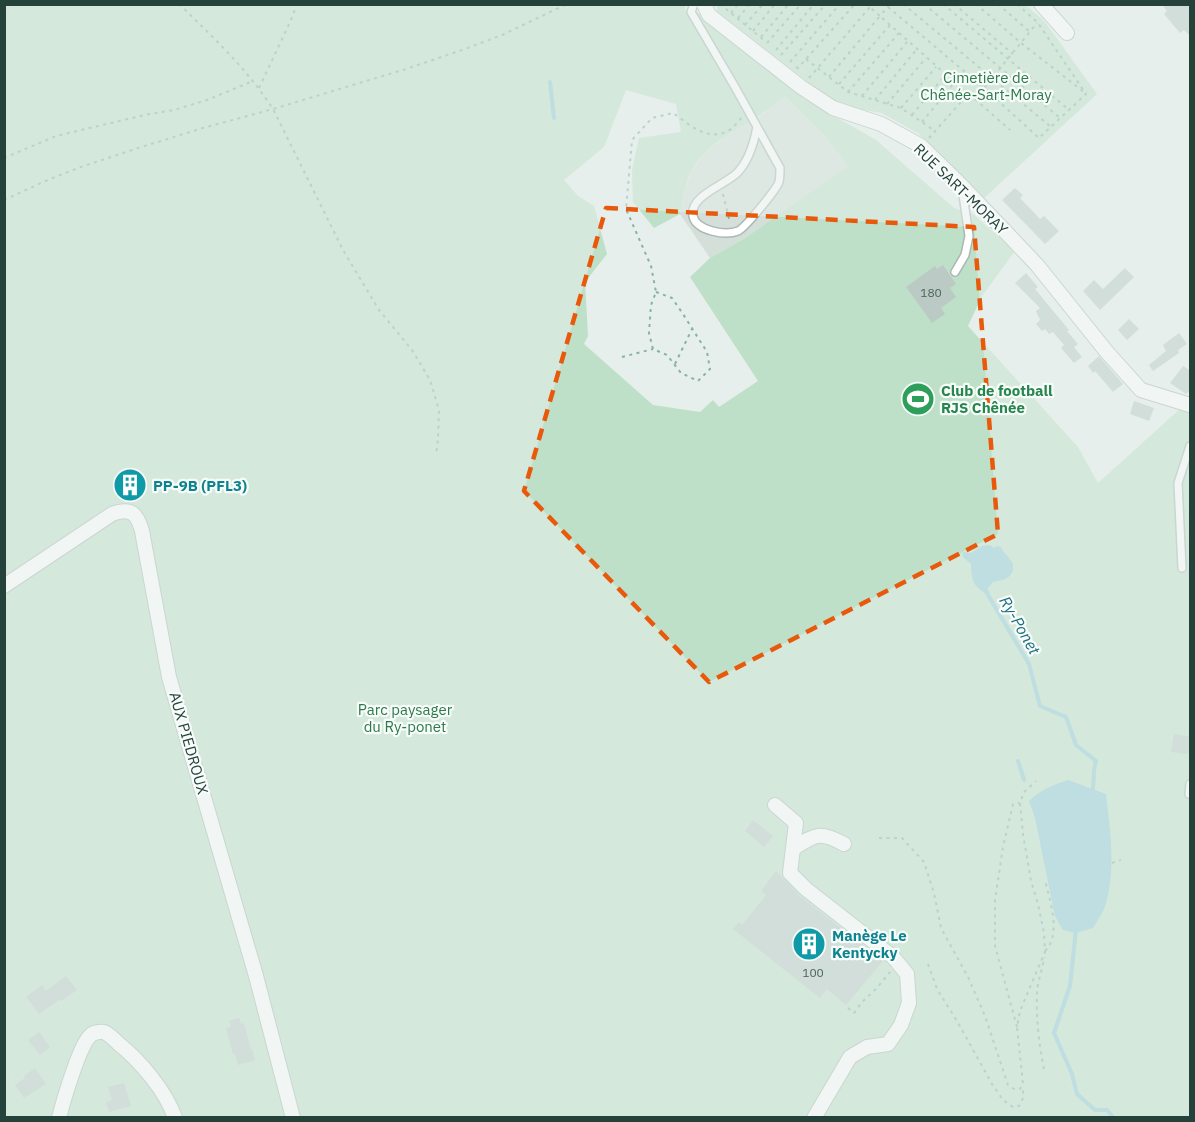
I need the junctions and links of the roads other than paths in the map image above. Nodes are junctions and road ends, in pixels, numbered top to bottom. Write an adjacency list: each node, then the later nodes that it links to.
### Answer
1 (694, 4): 5 (lane)
2 (704, 4): 6 (street, RUE SART-MORAY)
3 (1041, 4): 4 (street)
4 (1067, 33)
5 (757, 127): 5 (lane)
6 (962, 186): 7 (lane); 8 (street, RUE SART-MORAY)
7 (955, 273)
8 (1191, 405)
9 (1191, 446): 10 (lane)
10 (1182, 568)
11 (4, 586): 19 (street, AUX PIEDROUX)
12 (1191, 784): 13 (lane)
13 (1189, 794)
14 (775, 805): 16 (street)
15 (844, 843): 16 (street)
16 (794, 848): 20 (street)
17 (59, 1118): 18 (street)
18 (175, 1118)
19 (293, 1118)
20 (813, 1118)

